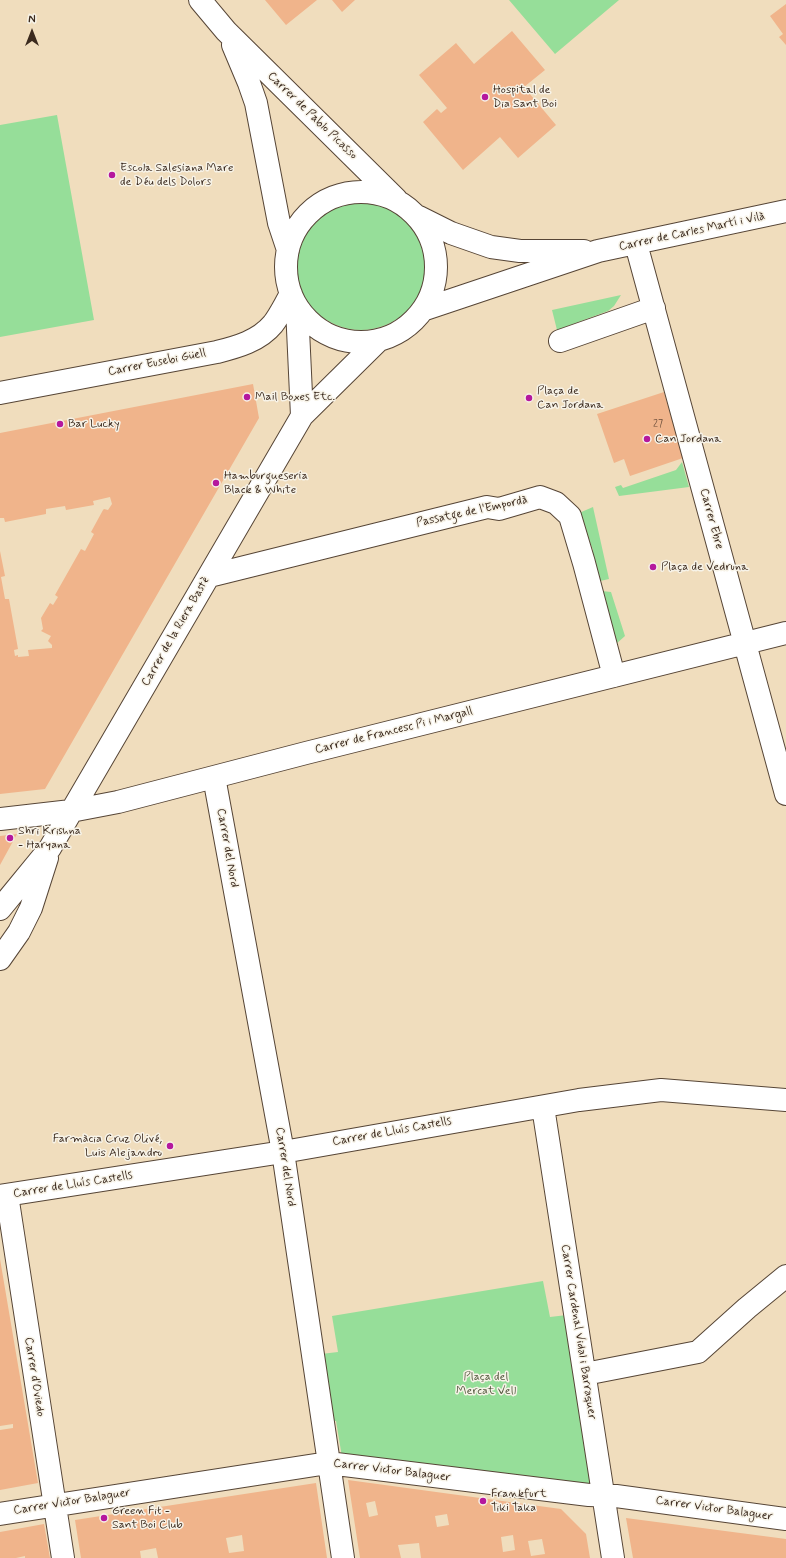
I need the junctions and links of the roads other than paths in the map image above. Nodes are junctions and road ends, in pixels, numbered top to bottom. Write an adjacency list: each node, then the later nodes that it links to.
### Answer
1 (200, 0): 2 (street, Carrer de Pablo Picasso)
2 (226, 32): 3 (street, Carrer de Pablo Picasso); 7 (street, Carrer de Pablo Picasso)
3 (398, 201): 5 (street); 7 (street)
4 (786, 211): 6 (street, Carrer de Carles Martí i Vilà)
5 (418, 216): 8 (street, Carrer de Carles Martí i Vilà); 11 (street)
6 (636, 244): 8 (street, Carrer de Carles Martí i Vilà); 10 (street, Carrer Ebre)
7 (288, 250): 9 (street)
8 (598, 251): 11 (street, Carrer de Carles Martí i Vilà)
9 (294, 301): 12 (street); 14 (street, Carrer Eusebi Güell); 15 (street)
10 (654, 308): 13 (street); 18 (street, Carrer Ebre)
11 (425, 309): 12 (street)
12 (378, 340): 15 (street, Carrer de la Riera Bastè)
13 (560, 341)
14 (0, 393)
15 (302, 416): 16 (street, Carrer de la Riera Bastè)
16 (209, 576): 19 (street, Passatge de l'Empordà); 22 (street, Carrer de la Riera Bastè)
17 (786, 633): 18 (street, Carrer de Francesc Pi i Margall)
18 (744, 644): 19 (street, Carrer de Francesc Pi i Margall); 21 (street, Carrer Ebre)
19 (614, 676): 20 (street, Carrer de Francesc Pi i Margall)
20 (214, 777): 22 (street, Carrer de Francesc Pi i Margall); 29 (street, Carrer del Nord)
21 (786, 794)
22 (71, 811): 23 (street, Carrer de Francesc Pi i Margall); 24 (street, Carrer de la Riera Bastè)
23 (0, 819)
24 (50, 848): 25 (street, Carrer de la Riera Bastè); 26 (street, Carrer de la Riera Bastè)
25 (0, 909)
26 (0, 959)
27 (786, 1100): 28 (street, Carrer de Lluís Castells)
28 (543, 1107): 29 (street, Carrer de Lluís Castells); 32 (street, Carrer Cardenal Vidal i Barraquer)
29 (283, 1152): 30 (street, Carrer de Lluís Castells); 33 (street, Carrer del Nord)
30 (3, 1196): 35 (street, Carrer d'Oviedo)
31 (786, 1276): 32 (street)
32 (585, 1374): 34 (street, Carrer Cardenal Vidal i Barraquer)
33 (328, 1463): 34 (street, Carrer Victor Balaguer); 35 (street, Carrer Victor Balaguer); 39 (street, Carrer del Nord)
34 (602, 1495): 37 (street, Carrer Victor Balaguer); 40 (street, Carrer Cardenal Vidal i Barraquer)
35 (54, 1504): 36 (street, Carrer Victor Balaguer); 38 (street, Carrer d'Oviedo)
36 (0, 1514)
37 (786, 1519)
38 (63, 1558)
39 (343, 1558)
40 (614, 1558)

